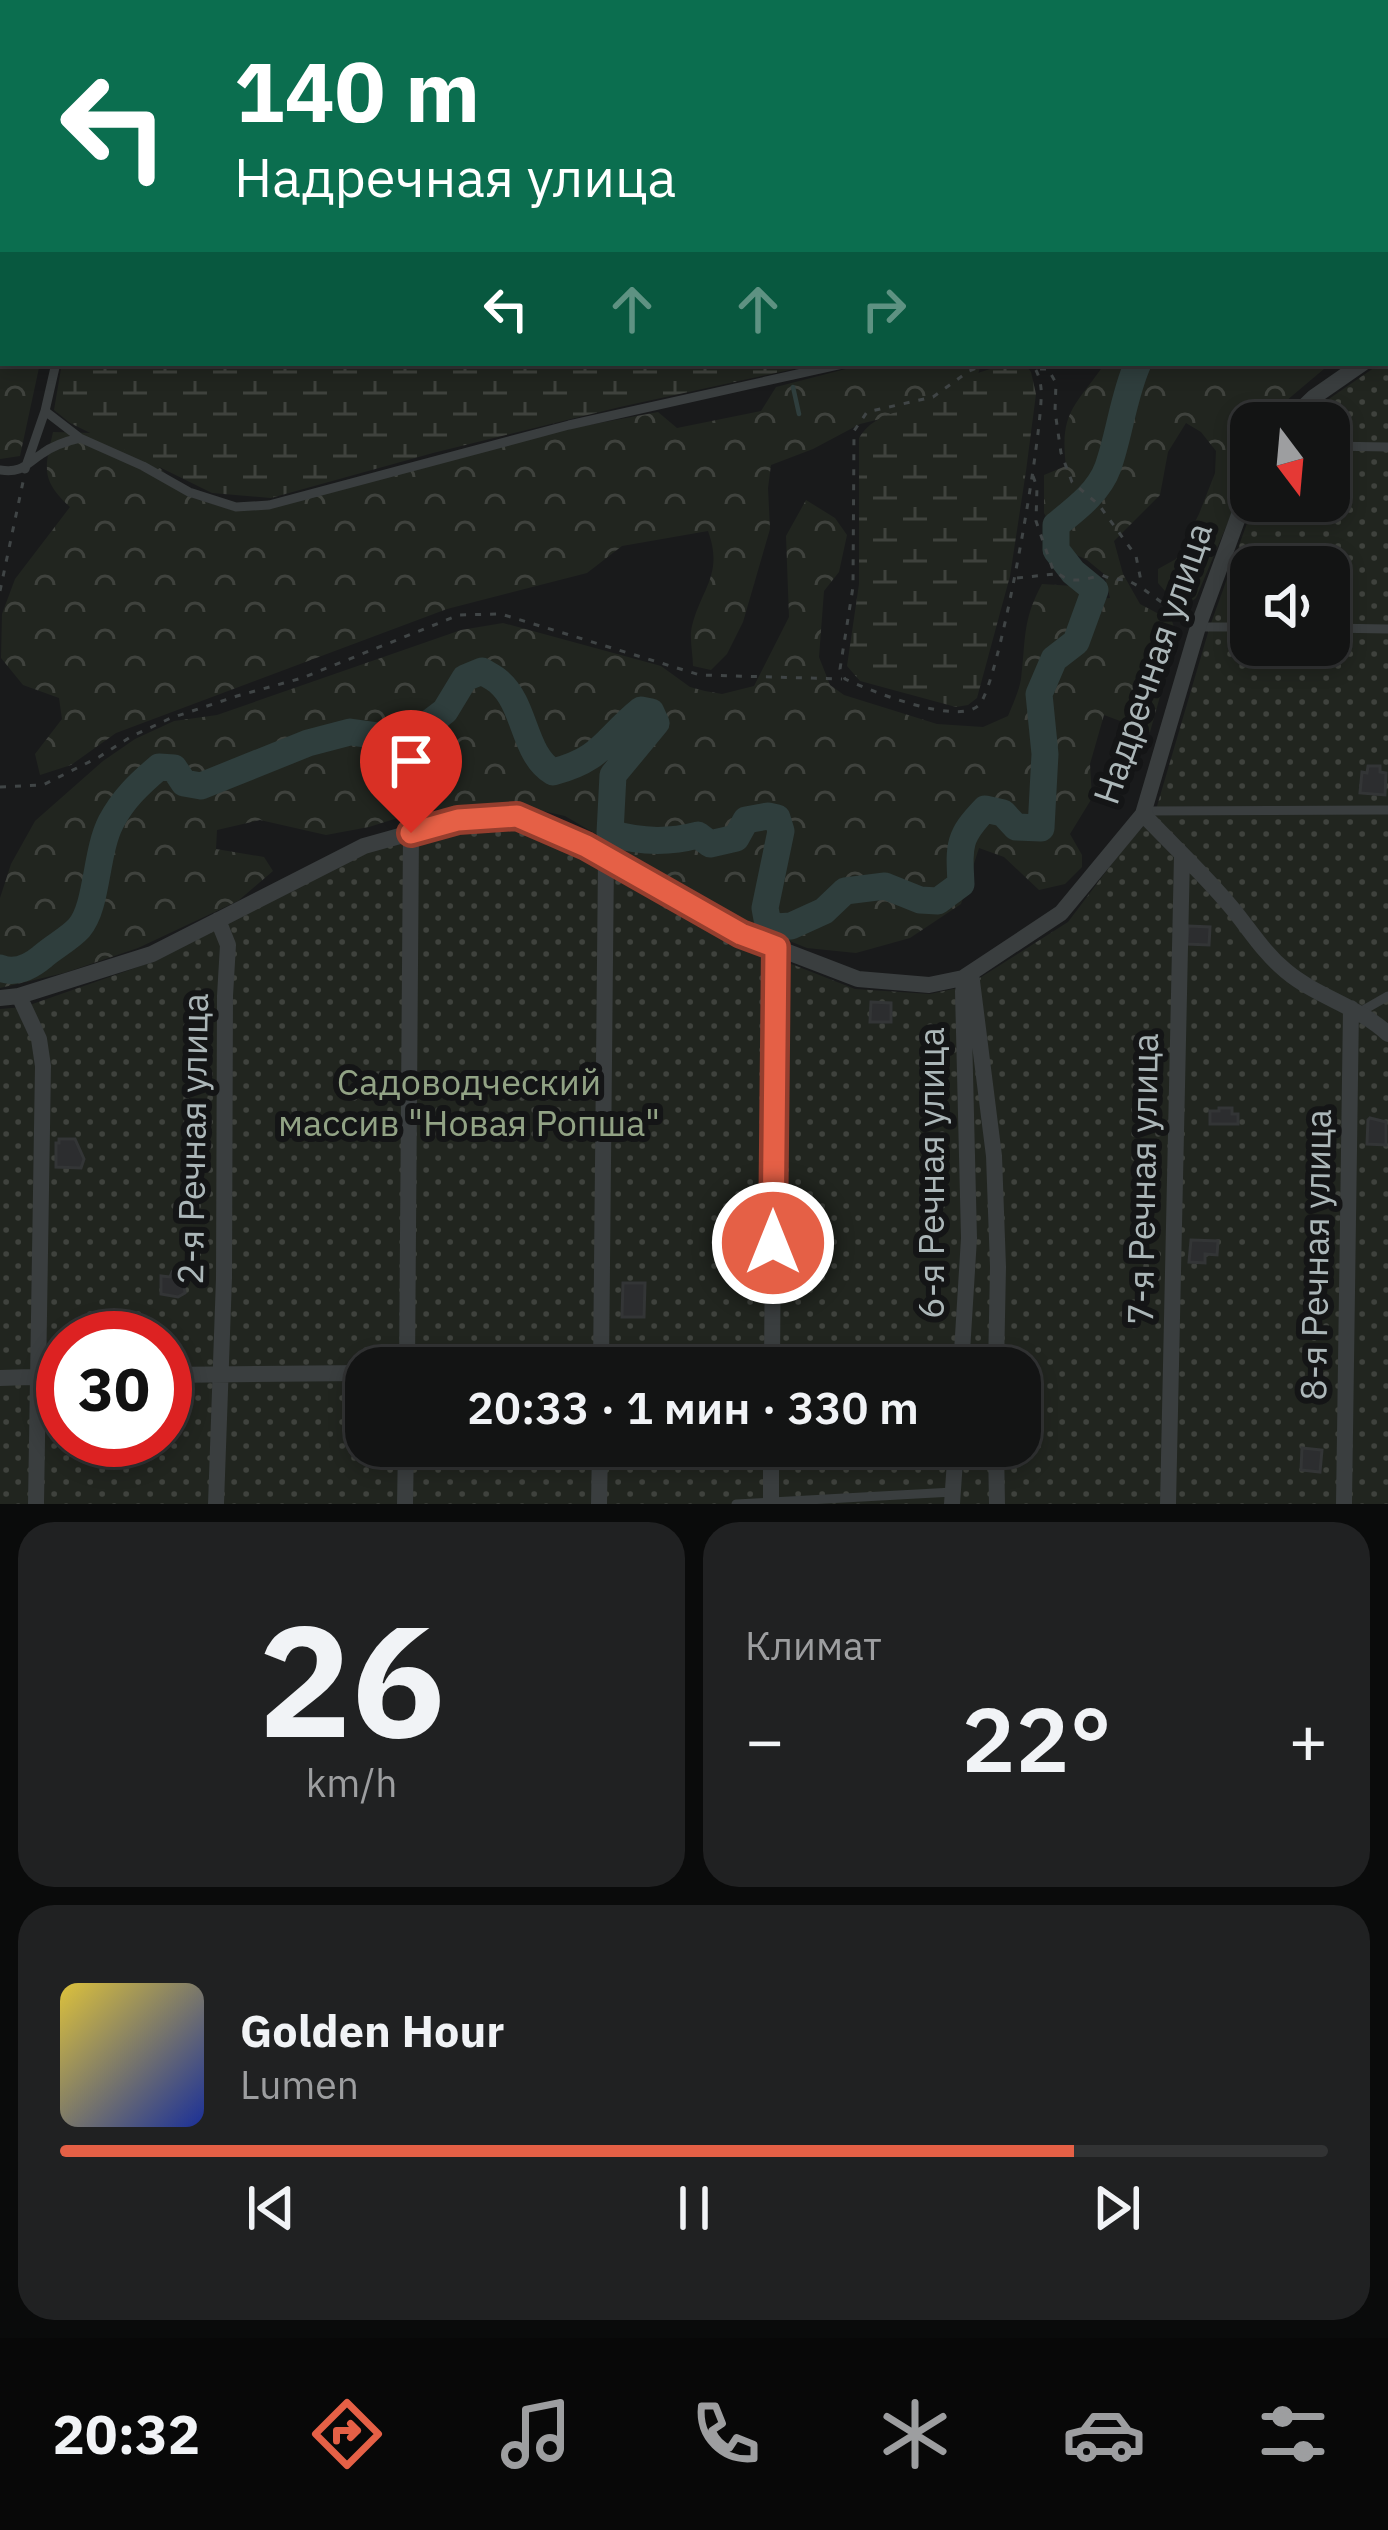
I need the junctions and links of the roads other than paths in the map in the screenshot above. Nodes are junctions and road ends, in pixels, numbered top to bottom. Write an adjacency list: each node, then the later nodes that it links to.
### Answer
1 (55, 366): 5 (lane)
2 (833, 366): 6 (lane)
3 (1359, 366): 4 (street)
4 (1309, 402)
5 (46, 411): 6 (lane); 9 (lane)
6 (80, 438): 9 (lane)
7 (1350, 446): 8 (lane)
8 (1388, 447)
9 (26, 469): 10 (lane)
10 (0, 470)
11 (1236, 522): 12 (street, Надречная улица)
12 (1198, 627): 13 (lane); 17 (street, Надречная улица)
13 (1230, 627)
14 (1350, 628): 15 (lane)
15 (1388, 629)
16 (1388, 810): 17 (lane)
17 (1143, 812): 19 (street); 23 (street, Надречная улица)
18 (411, 833): 20 (street, Надречная улица); 21 (street, Надречная улица); 29 (street)
19 (1182, 855): 26 (street); 53 (street, 7-я Речная улица)
20 (606, 858): 22 (street, Надречная улица); 30 (street)
21 (218, 920): 25 (street, Надречная улица); 35 (street, 2-я Речная улица)
22 (776, 947): 23 (street, Надречная улица); 31 (street)
23 (967, 975): 32 (street, 6-я Речная улица); 33 (street, 6-я Речная улица)
24 (1388, 996): 26 (lane)
25 (9, 997): 28 (street)
26 (1355, 1010): 27 (street); 54 (street, 8-я Речная улица)
27 (1388, 1034)
28 (39, 1311)
29 (406, 1347)
30 (601, 1347)
31 (772, 1347)
32 (962, 1347)
33 (997, 1347)
34 (345, 1372): 35 (street)
35 (220, 1374): 36 (street); 48 (street, 2-я Речная улица)
36 (192, 1375)
37 (36, 1376): 38 (street)
38 (0, 1378)
39 (37, 1467): 47 (street)
40 (406, 1467): 49 (street)
41 (600, 1467): 50 (street)
42 (771, 1467): 46 (street)
43 (955, 1467): 45 (street)
44 (996, 1467): 52 (street)
45 (953, 1498): 46 (lane)
46 (771, 1503): 51 (lane)
47 (36, 1504)
48 (216, 1504)
49 (405, 1504)
50 (599, 1504)
51 (736, 1504)
52 (997, 1504)
53 (1168, 1504)
54 (1344, 1504)

